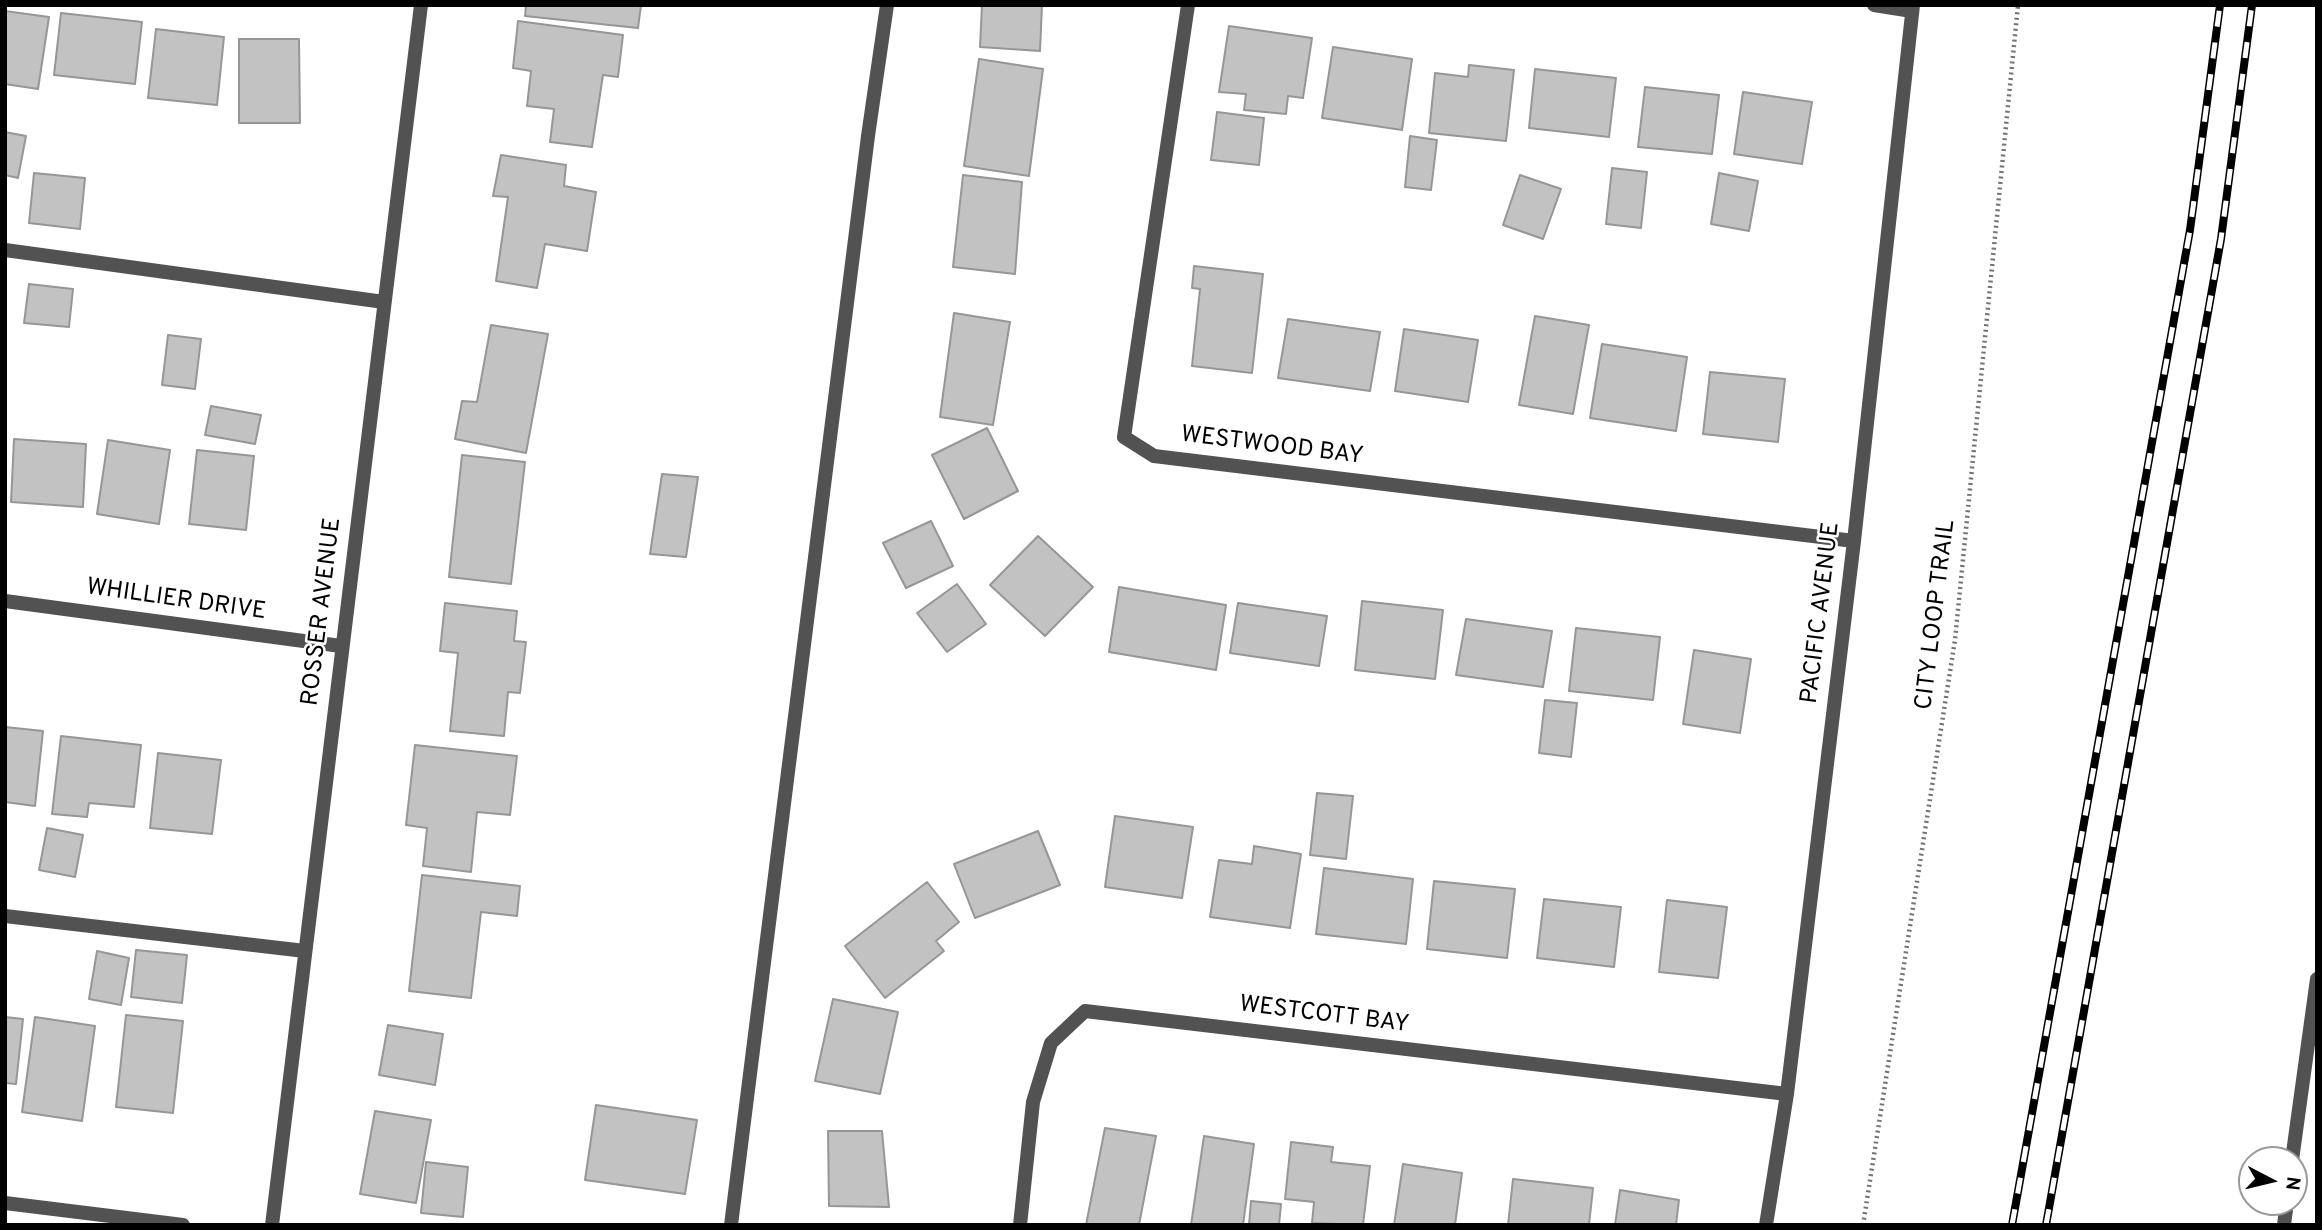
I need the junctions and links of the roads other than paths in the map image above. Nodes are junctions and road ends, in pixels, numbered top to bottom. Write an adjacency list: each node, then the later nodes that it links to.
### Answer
1 (421, 5): 7 (street, ROSSER AVENUE)
2 (887, 5): 19 (street)
3 (1188, 5): 8 (street, WESTWOOD BAY)
4 (1874, 5): 5 (street)
5 (1913, 8): 8 (street, PACIFIC AVENUE)
6 (5, 250): 7 (street)
7 (384, 302): 10 (street, ROSSER AVENUE)
8 (1854, 541): 14 (street, PACIFIC AVENUE)
9 (5, 601): 10 (street, WHILLIER DRIVE)
10 (341, 646): 12 (street, ROSSER AVENUE)
11 (5, 916): 12 (street)
12 (305, 951): 18 (street, ROSSER AVENUE)
13 (2317, 979): 15 (street)
14 (1787, 1094): 20 (street, WESTCOTT BAY); 21 (street, PACIFIC AVENUE)
15 (2294, 1146)
16 (5, 1203): 17 (street)
17 (183, 1225)
18 (272, 1225)
19 (731, 1225)
20 (1020, 1225)
21 (1766, 1225)

